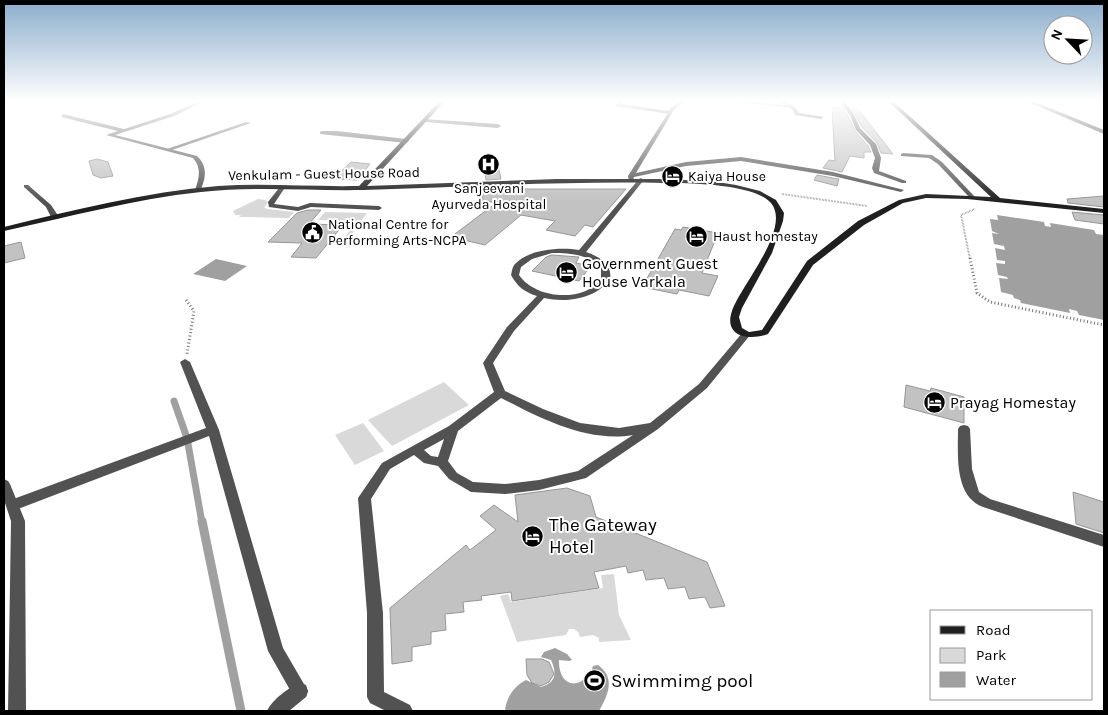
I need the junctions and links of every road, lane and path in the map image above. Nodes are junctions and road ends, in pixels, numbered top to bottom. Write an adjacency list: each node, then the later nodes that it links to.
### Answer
1 (111, 135): 9 (street)
2 (211, 135): 9 (street)
3 (347, 135): 8 (street)
4 (411, 135): 8 (main road)
5 (657, 135): 11 (street)
6 (864, 135): 13 (street)
7 (927, 135): 22 (main road)
8 (406, 141): 15 (main road)
9 (170, 149): 17 (street)
10 (903, 155): 20 (street)
11 (631, 178): 12 (main road, Venkulam - Guest House Road); 15 (main road, Venkulam - Guest House Road); 18 (street)
12 (641, 180): 28 (street); 32 (main road, Venkulam - Guest House Road)
13 (904, 182)
14 (26, 186): 26 (street)
15 (360, 188): 16 (main road, Venkulam - Guest House Road)
16 (281, 189): 17 (main road, Venkulam - Guest House Road); 23 (street)
17 (198, 190): 26 (main road, Venkulam - Guest House Road)
18 (901, 190)
19 (779, 194): 24 (path)
20 (972, 197): 21 (main road); 24 (main road)
21 (987, 198): 22 (main road); 31 (path)
22 (997, 199): 25 (main road)
23 (379, 208)
24 (886, 209): 32 (main road)
25 (1104, 211)
26 (55, 218): 27 (main road, Venkulam - Guest House Road)
27 (4, 229)
28 (581, 253): 29 (street); 29 (street)
29 (542, 295): 34 (street)
30 (186, 300): 33 (path)
31 (1104, 325)
32 (742, 331): 35 (street)
33 (186, 362): 38 (street)
34 (500, 393): 35 (street); 36 (street)
35 (654, 426): 40 (street)
36 (453, 429): 39 (street); 40 (street)
37 (964, 429): 43 (street)
38 (213, 430): 42 (street); 45 (street)
39 (415, 449): 40 (street); 46 (street)
40 (442, 462)
41 (4, 484): 42 (street)
42 (13, 504): 44 (street)
43 (1104, 541)
44 (17, 711)
45 (276, 711)
46 (404, 711)

